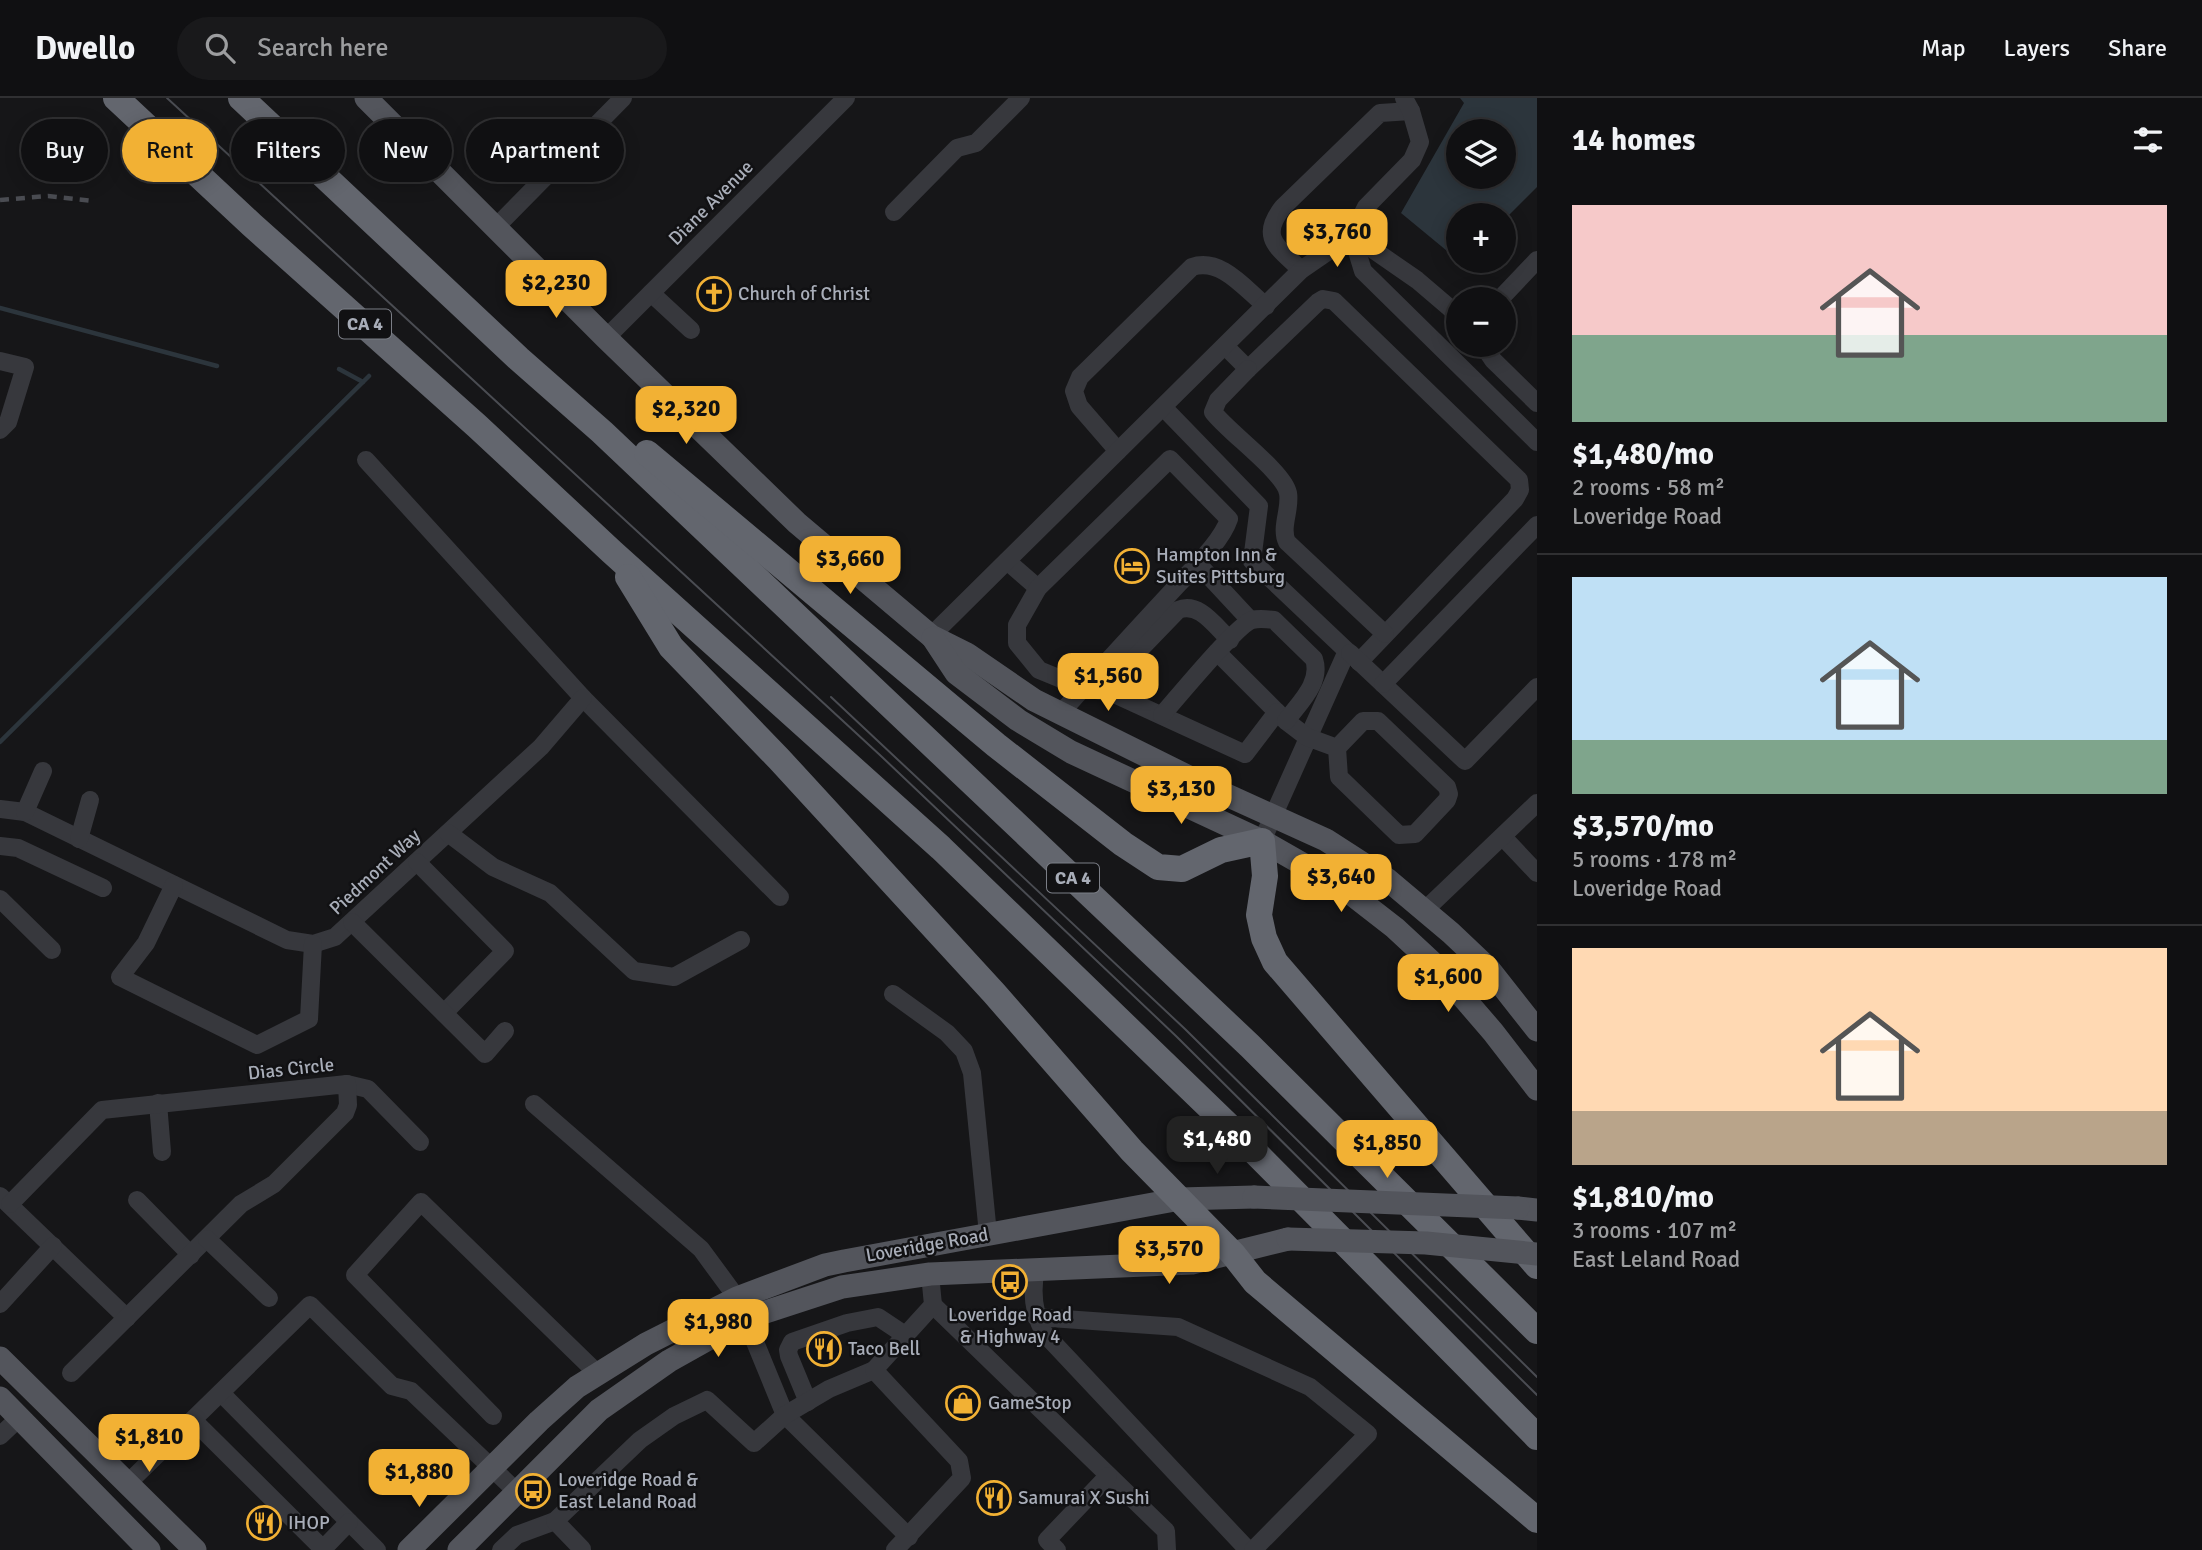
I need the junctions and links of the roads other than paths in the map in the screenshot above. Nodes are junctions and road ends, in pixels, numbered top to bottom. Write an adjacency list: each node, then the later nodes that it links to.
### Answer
1 (116, 98): 31 (highway, CA 4)
2 (241, 98): 26 (highway, CA 4)
3 (623, 98): 9 (street)
4 (846, 98): 14 (street, Diane Avenue)
5 (1021, 98): 8 (street)
6 (376, 101): 9 (main road)
7 (1408, 105): 10 (street); 12 (street)
8 (894, 212)
9 (495, 228): 18 (main road)
10 (1352, 235): 12 (street); 15 (street); 27 (street)
11 (1537, 260): 13 (street)
12 (1301, 270): 16 (street)
13 (1511, 287)
14 (651, 293): 17 (street); 18 (street, Diane Avenue)
15 (1446, 305)
16 (1266, 306): 19 (street); 28 (street)
17 (691, 330)
18 (606, 338): 37 (main road)
19 (1225, 346): 22 (street); 24 (street)
20 (1491, 357): 23 (street)
21 (0, 361): 25 (street)
22 (1248, 369): 36 (street); 36 (street)
23 (1537, 403)
24 (1163, 407): 28 (street); 39 (street)
25 (0, 430)
26 (602, 432): 59 (highway); 101 (highway, CA 4)
27 (1537, 442)
28 (1118, 451): 32 (street)
29 (366, 460): 44 (street)
30 (1537, 524): 40 (street)
31 (612, 552): 82 (highway); 115 (highway, CA 4)
32 (1007, 561): 34 (street); 37 (street)
33 (1197, 563): 34 (street); 35 (street); 42 (street)
34 (1038, 589): 42 (street)
35 (1250, 620): 38 (street); 47 (street)
36 (1385, 634): 39 (street)
37 (932, 636): 45 (main road); 59 (main road)
38 (1224, 646): 43 (street); 46 (street); 47 (street)
39 (1353, 656): 40 (street); 48 (street)
40 (1382, 684): 41 (street)
41 (1537, 687)
42 (1083, 688): 43 (street); 45 (street)
43 (1110, 692): 46 (street)
44 (583, 698): 56 (street, Piedmont Way); 65 (street)
45 (1060, 713): 55 (main road)
46 (1162, 715): 47 (street)
47 (1282, 716): 48 (street)
48 (1307, 737): 49 (street); 55 (street)
49 (1337, 748): 49 (street)
50 (43, 771): 54 (street)
51 (90, 800): 58 (street)
52 (1537, 803): 57 (street)
53 (0, 809): 54 (street)
54 (25, 812): 58 (street)
55 (1273, 815): 59 (street); 67 (main road)
56 (448, 833): 61 (street, Piedmont Way); 69 (street)
57 (1503, 837): 62 (street); 67 (street)
58 (79, 839): 63 (street)
59 (1262, 841): 77 (main road); 92 (highway)
60 (0, 846): 64 (street)
61 (417, 862): 68 (street, Piedmont Way); 73 (street)
62 (1537, 873)
63 (174, 885): 70 (street); 70 (street)
64 (103, 888)
65 (780, 897)
66 (0, 899): 71 (street)
67 (1426, 909): 74 (main road)
68 (352, 922): 70 (street, Piedmont Way); 73 (street)
69 (741, 940)
70 (313, 944)
71 (52, 950)
72 (893, 993): 86 (street)
73 (444, 1013): 75 (street)
74 (1537, 1030)
75 (505, 1031)
76 (347, 1084): 78 (street, Dias Circle); 80 (street); 87 (street, Dias Circle)
77 (1537, 1089)
78 (158, 1103): 81 (street); 83 (street, Dias Circle)
79 (534, 1104): 98 (street)
80 (420, 1142)
81 (162, 1152)
82 (1180, 1199): 85 (main road, Loveridge Road, bridge); 86 (main road, Loveridge Road); 89 (highway)
83 (5, 1200): 88 (street, Dias Circle)
84 (137, 1200): 91 (street)
85 (1528, 1209)
86 (988, 1234): 98 (main road, Loveridge Road)
87 (207, 1239): 91 (street, Dias Circle); 95 (street)
88 (53, 1246): 96 (street); 100 (street, Dias Circle)
89 (1233, 1254): 90 (main road, Loveridge Road, bridge); 93 (main road, Loveridge Road); 120 (highway)
90 (1537, 1254)
91 (191, 1255): 100 (street, Dias Circle)
92 (1537, 1266)
93 (1036, 1269): 94 (main road, Loveridge Road); 99 (street)
94 (930, 1274): 97 (street); 98 (main road, Loveridge Road)
95 (270, 1298)
96 (0, 1304)
97 (933, 1305): 102 (street); 117 (street)
98 (740, 1309): 106 (main road, Loveridge Road); 110 (street); 119 (main road, Loveridge Road)
99 (1036, 1317): 134 (street); 134 (street)
100 (127, 1318): 105 (street, Dias Circle)
101 (1537, 1331)
102 (905, 1335): 104 (street); 109 (street)
103 (0, 1358): 118 (main road)
104 (874, 1370): 109 (street); 123 (street)
105 (71, 1373)
106 (598, 1374): 111 (street); 116 (main road, Loveridge Road)
107 (220, 1393): 113 (street); 116 (street); 122 (street)
108 (0, 1398): 112 (main road)
109 (808, 1402): 110 (street)
110 (785, 1415): 121 (street); 123 (street)
111 (493, 1416)
112 (19, 1418): 114 (street); 125 (main road)
113 (193, 1420): 118 (street); 122 (street)
114 (0, 1436)
115 (1537, 1437)
116 (492, 1468): 119 (street); 128 (main road, Loveridge Road)
117 (1108, 1476): 132 (street); 133 (street)
118 (127, 1484): 126 (main road)
119 (516, 1491): 129 (main road, Loveridge Road)
120 (1537, 1520)
121 (555, 1521): 124 (street); 130 (street)
122 (349, 1522): 127 (street)
123 (909, 1537): 131 (street)
124 (570, 1546)
125 (149, 1550)
126 (195, 1550)
127 (377, 1550)
128 (410, 1550)
129 (459, 1550)
130 (501, 1550)
131 (895, 1550)
132 (1057, 1550)
133 (1167, 1550)
134 (1251, 1550)

